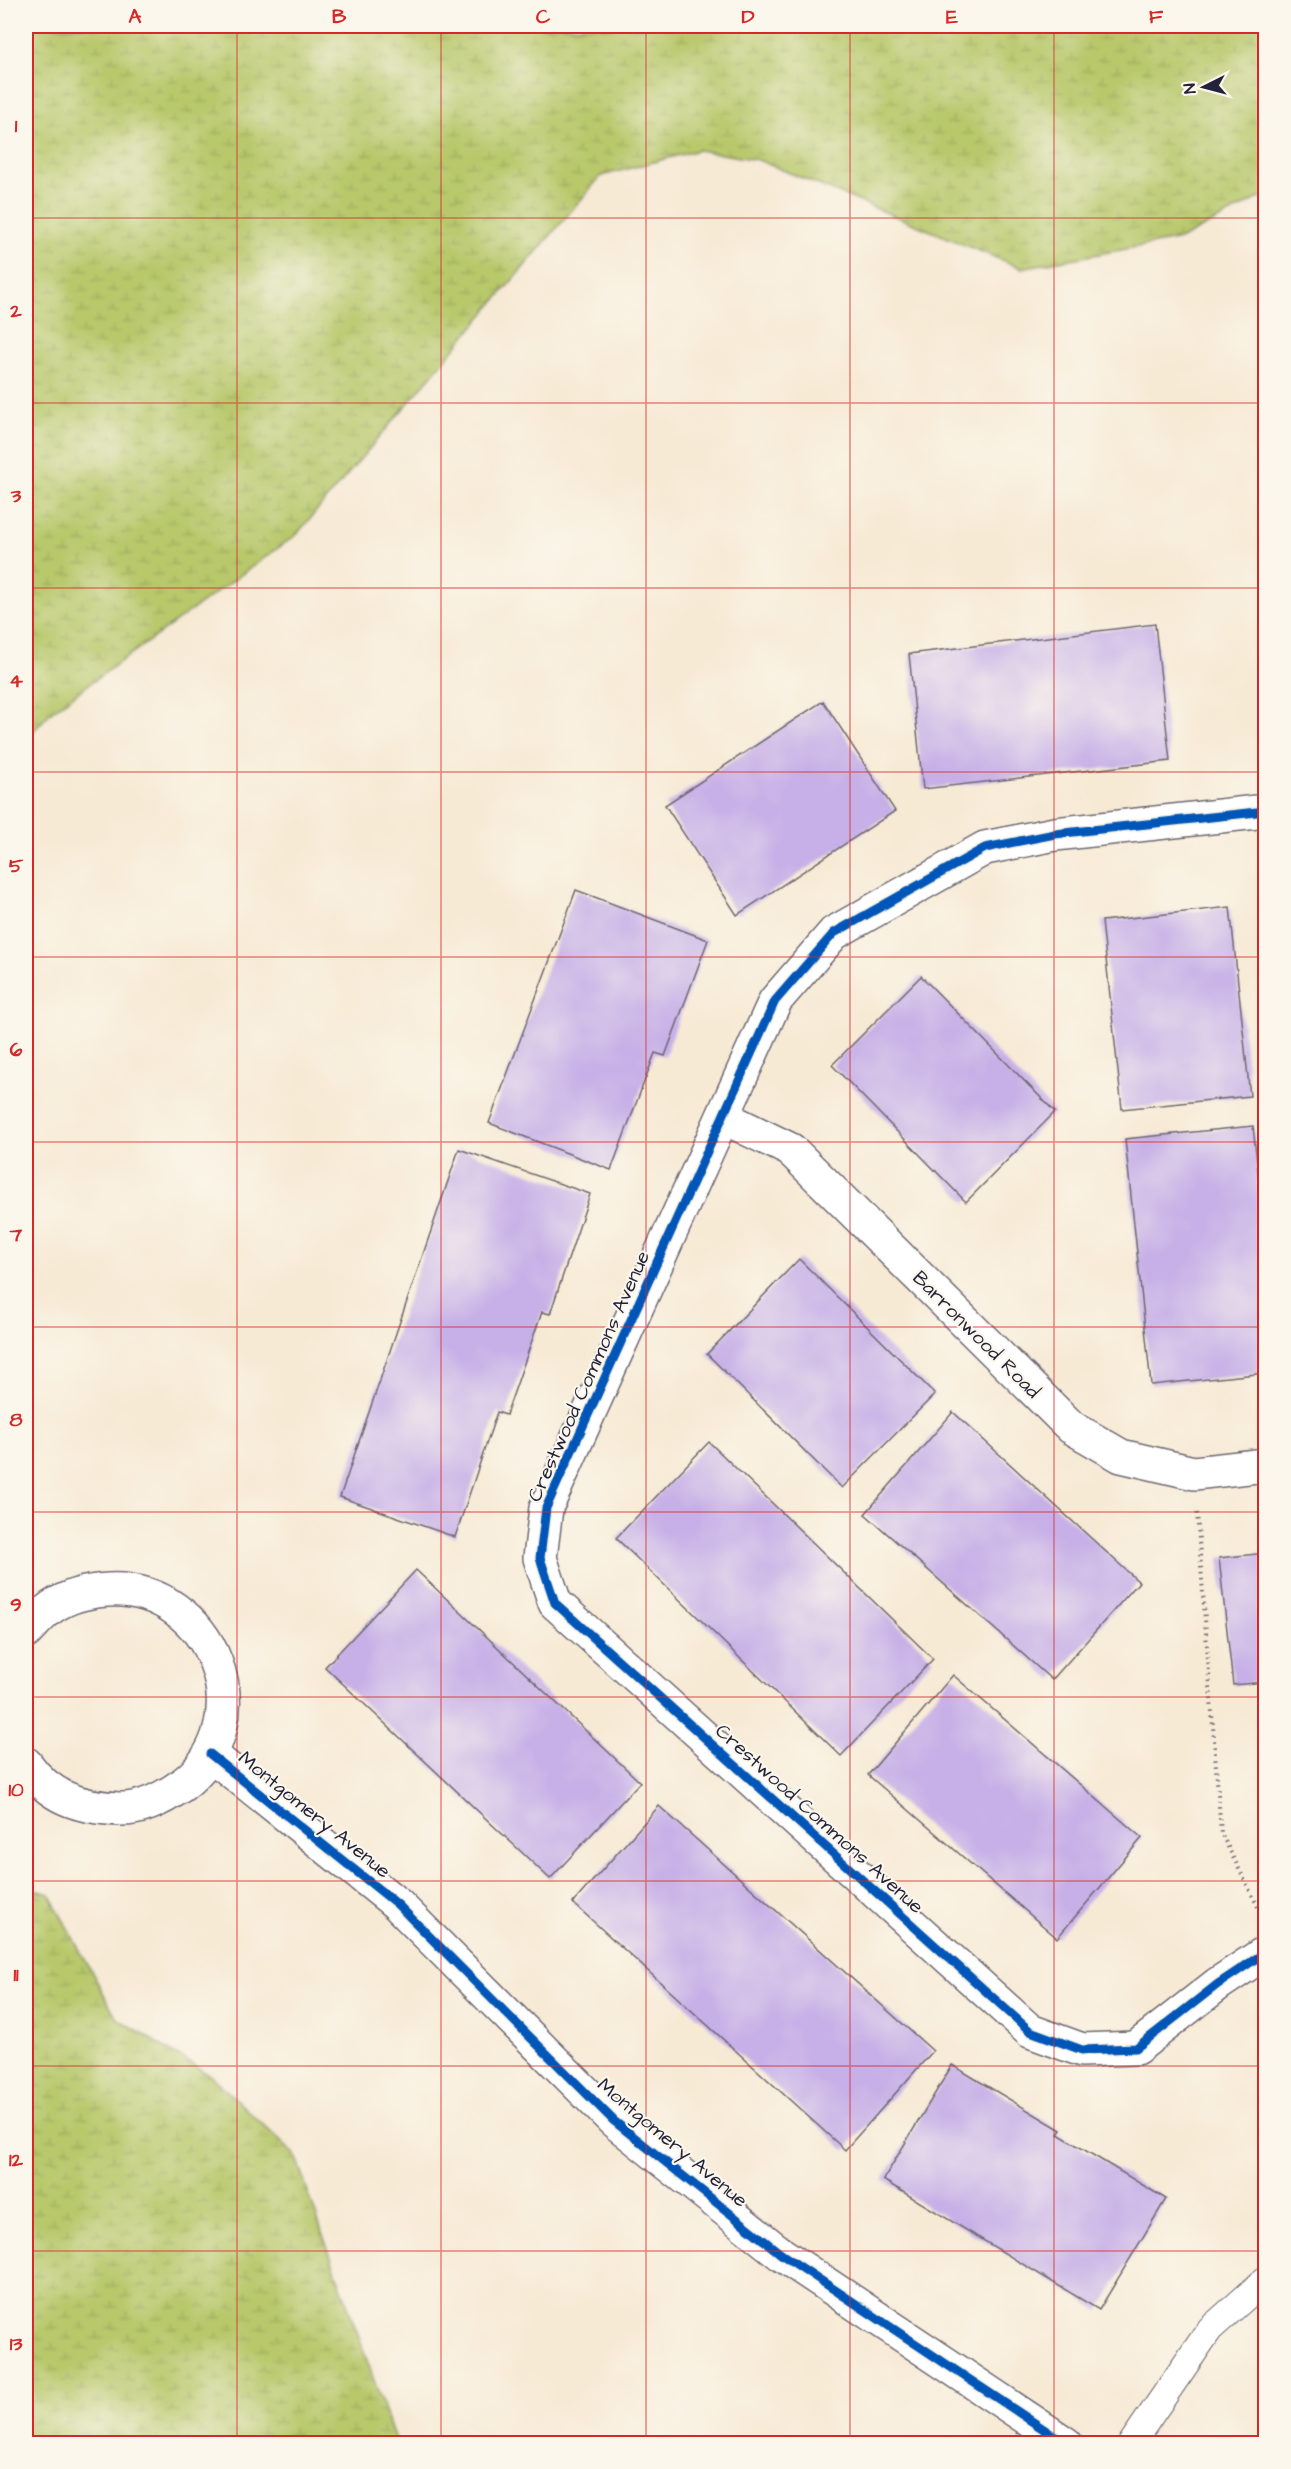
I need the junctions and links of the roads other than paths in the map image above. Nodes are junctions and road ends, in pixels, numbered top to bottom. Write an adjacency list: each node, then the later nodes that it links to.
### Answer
1 (1266, 811): 2 (street, Crestwood Commons Avenue)
2 (723, 1117): 3 (street, Barronwood Road); 7 (street, Crestwood Commons Avenue)
3 (1266, 1465)
4 (26, 1632): 5 (street)
5 (210, 1754): 6 (street); 9 (street, Montgomery Avenue)
6 (26, 1764)
7 (1266, 1952)
8 (1266, 2279): 10 (lane)
9 (1066, 2444)
10 (1131, 2444)

